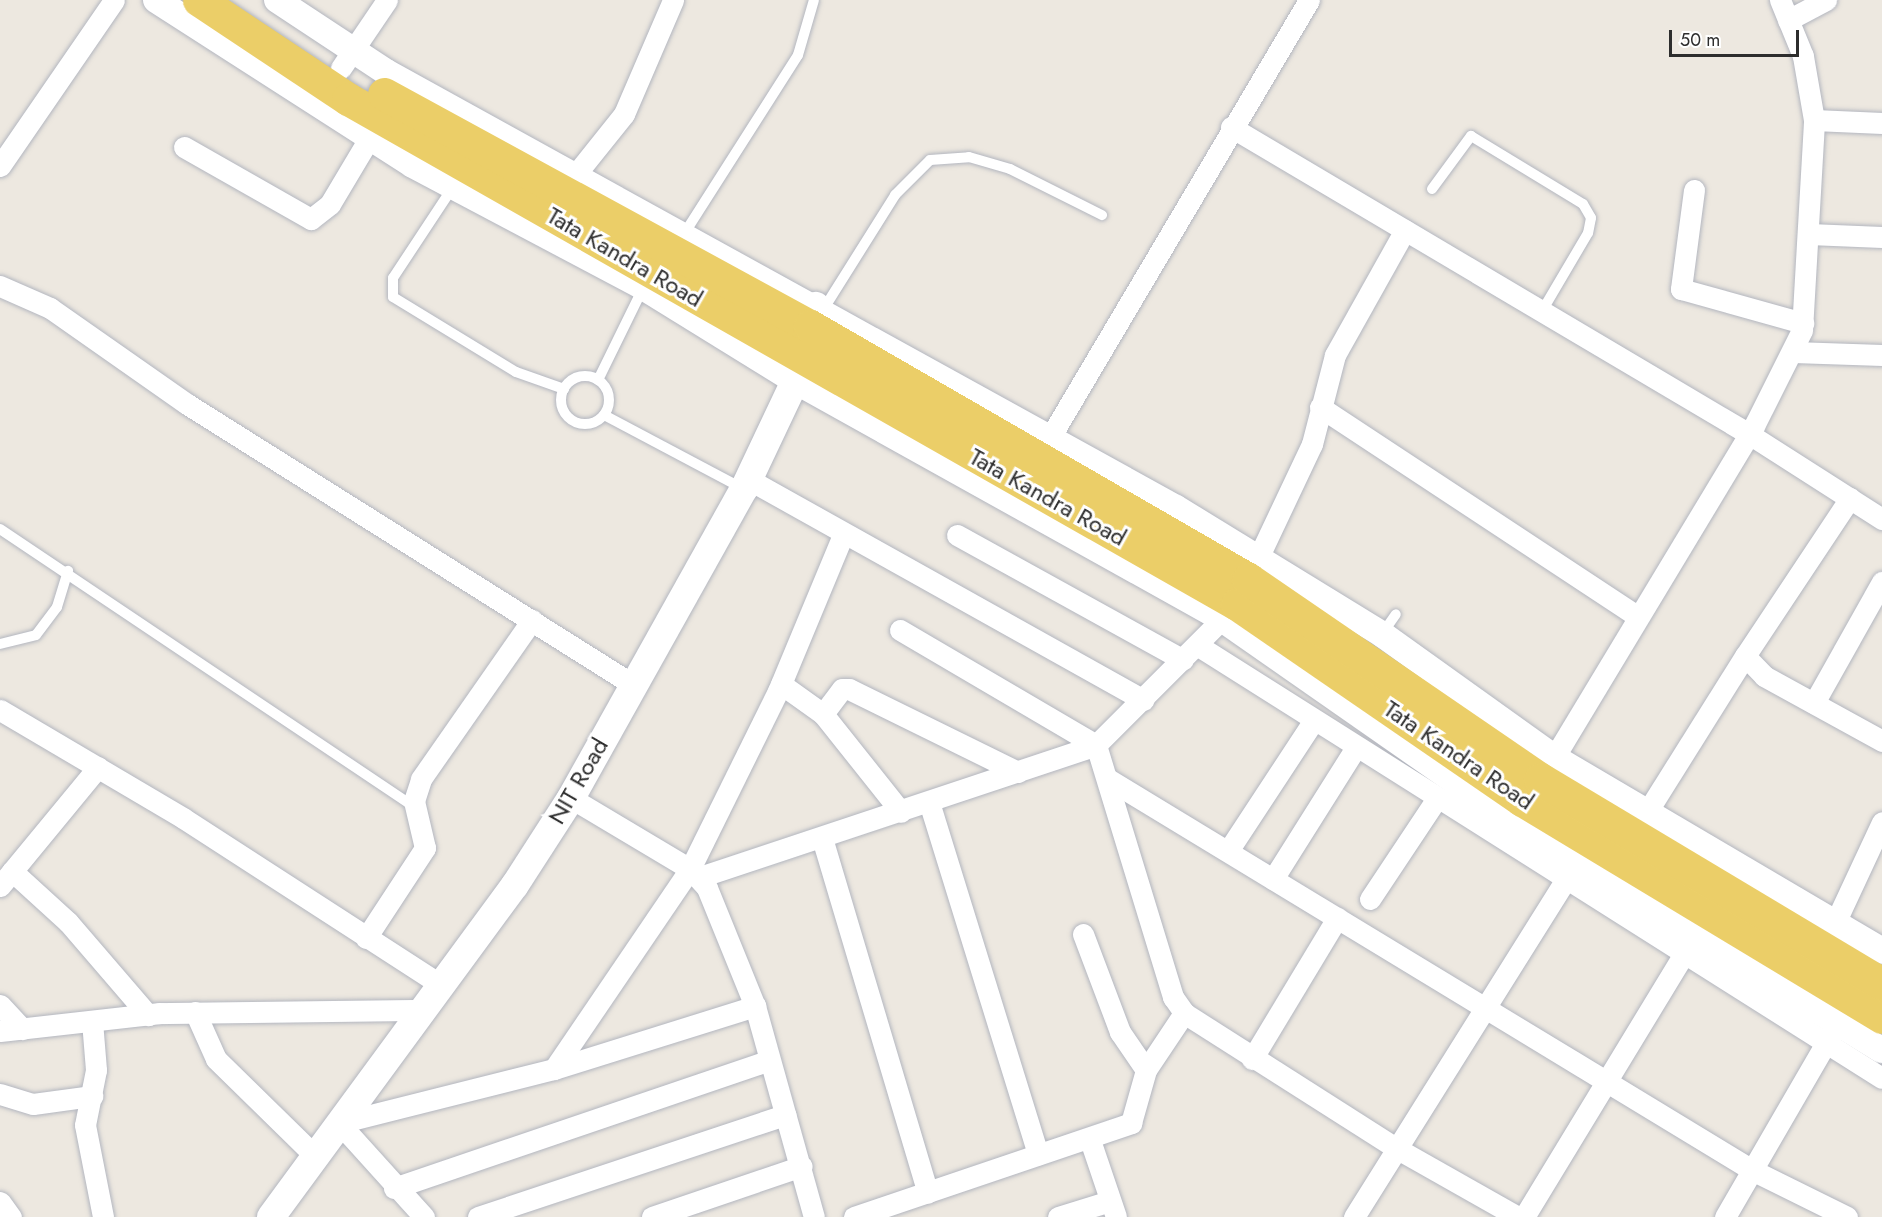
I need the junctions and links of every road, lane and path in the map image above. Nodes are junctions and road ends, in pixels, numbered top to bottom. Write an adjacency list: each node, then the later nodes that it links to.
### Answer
1 (114, 0): 18 (street)
2 (156, 0): 17 (street)
3 (199, 0): 30 (main road, Tata Kandra Road)
4 (240, 0): 13 (main road, Tata Kandra Road)
5 (277, 0): 13 (street)
6 (387, 0): 13 (street)
7 (673, 0): 21 (street)
8 (814, 0): 27 (lane)
9 (1309, 0): 16 (street)
10 (1780, 0): 12 (street)
11 (1826, 0): 12 (street)
12 (1788, 20): 14 (street)
13 (346, 59): 21 (street); 33 (main road, Tata Kandra Road)
14 (1814, 120): 15 (street); 28 (street)
15 (1882, 123)
16 (1231, 127): 26 (street); 43 (street)
17 (370, 137): 19 (street); 22 (street)
18 (6, 142): 20 (street)
19 (184, 147)
20 (0, 166)
21 (576, 174): 27 (street)
22 (453, 187): 30 (street); 39 (lane)
23 (1432, 189): 32 (lane)
24 (1694, 190): 34 (street)
25 (1102, 215): 33 (lane)
26 (1405, 230): 32 (street); 40 (street)
27 (684, 234): 33 (street)
28 (1809, 234): 29 (street); 34 (street)
29 (1882, 237)
30 (647, 280): 37 (main road, Tata Kandra Road); 38 (lane)
31 (0, 286): 54 (street)
32 (1542, 311): 42 (street)
33 (816, 314): 37 (main road, NIT Road); 43 (main road, Tata Kandra Road)
34 (1803, 323): 35 (street)
35 (1793, 352): 36 (street); 42 (street)
36 (1882, 355)
37 (798, 369): 44 (main road, NIT Road); 52 (main road, Tata Kandra Road)
38 (598, 380): 39 (lane); 41 (lane)
39 (564, 389): 41 (lane)
40 (1320, 407): 52 (street); 53 (street)
41 (604, 415): 44 (lane)
42 (1749, 434): 45 (street); 53 (street)
43 (1043, 448): 52 (main road, Tata Kandra Road)
44 (746, 484): 49 (street); 59 (main road, NIT Road)
45 (1850, 498): 46 (street); 58 (street)
46 (1882, 519)
47 (0, 529): 50 (lane)
48 (957, 535): 57 (street)
49 (843, 536): 60 (street); 61 (street)
50 (68, 571): 56 (lane); 76 (lane)
51 (1882, 582): 62 (street)
52 (1242, 590): 57 (street); 70 (main road, Tata Kandra Road); 82 (street); 102 (main road, Tata Kandra Road)
53 (1638, 617): 70 (street)
54 (532, 620): 59 (street); 76 (street)
55 (900, 630): 67 (street)
56 (0, 644)
57 (1190, 652): 61 (street); 65 (street)
58 (1745, 656): 62 (street); 78 (street)
59 (632, 684): 73 (main road, NIT Road)
60 (781, 684): 64 (street); 83 (street)
61 (1144, 700): 67 (street)
62 (1814, 703): 66 (street)
63 (0, 710): 69 (street)
64 (823, 714): 71 (street); 77 (street)
65 (1314, 720): 68 (street); 81 (street)
66 (1882, 741)
67 (1096, 745): 71 (street); 72 (street)
68 (1356, 747): 74 (street); 85 (street)
69 (98, 767): 84 (street); 90 (street)
70 (1548, 768): 78 (street); 93 (main road, Tata Kandra Road)
71 (1018, 772): 75 (street)
72 (1108, 779): 81 (street); 100 (street)
73 (571, 798): 83 (street); 94 (main road, NIT Road)
74 (1437, 798): 82 (street); 86 (street)
75 (929, 802): 77 (street); 120 (street)
76 (417, 809): 90 (street)
77 (901, 812): 80 (street)
78 (1647, 812): 88 (street)
79 (1882, 822): 88 (street)
80 (822, 838): 83 (street); 125 (street)
81 (1228, 851): 85 (street)
82 (1572, 871): 92 (street); 97 (street); 106 (street)
83 (695, 873): 96 (street); 110 (street)
84 (6, 878): 101 (street)
85 (1273, 879): 87 (street)
86 (1370, 899)
87 (1337, 918): 97 (street); 108 (street)
88 (1835, 923): 91 (street)
89 (1083, 934): 111 (street)
90 (366, 938): 94 (street)
91 (1882, 951)
92 (1684, 954): 106 (street); 113 (street)
93 (1882, 984)
94 (441, 986): 98 (main road, NIT Road)
95 (0, 1005): 104 (street)
96 (755, 1006): 109 (street); 110 (street)
97 (1485, 1008): 113 (street); 119 (street)
98 (423, 1010): 99 (street); 117 (main road, NIT Road)
99 (195, 1012): 101 (street); 121 (street)
100 (1184, 1013): 108 (street); 111 (street)
101 (148, 1015): 103 (street)
102 (1882, 1017)
103 (92, 1021): 104 (street); 115 (street)
104 (22, 1029): 105 (street)
105 (0, 1031)
106 (1832, 1032): 107 (street); 112 (street); 123 (street)
107 (1882, 1050)
108 (1252, 1059): 119 (street)
109 (769, 1060): 116 (street); 124 (street)
110 (554, 1069): 117 (street)
111 (1146, 1070): 118 (street)
112 (1882, 1078)
113 (1609, 1083): 123 (street); 139 (street)
114 (0, 1094): 115 (street)
115 (92, 1096): 130 (street)
116 (785, 1115): 122 (street); 132 (street)
117 (339, 1123): 121 (main road, NIT Road); 124 (street)
118 (1090, 1140): 120 (street); 127 (street)
119 (1396, 1148): 137 (street); 138 (street)
120 (1038, 1155): 125 (street)
121 (315, 1156): 128 (main road, NIT Road)
122 (802, 1166): 133 (street); 134 (street)
123 (1752, 1170): 140 (street); 141 (street)
124 (394, 1188): 131 (street)
125 (928, 1192): 135 (street)
126 (0, 1202): 129 (street)
127 (1113, 1209): 136 (street)
128 (272, 1216)
129 (11, 1217)
130 (103, 1217)
131 (424, 1217)
132 (478, 1217)
133 (652, 1217)
134 (814, 1217)
135 (854, 1217)
136 (1058, 1217)
137 (1354, 1217)
138 (1518, 1217)
139 (1524, 1217)
140 (1725, 1217)
141 (1847, 1217)

